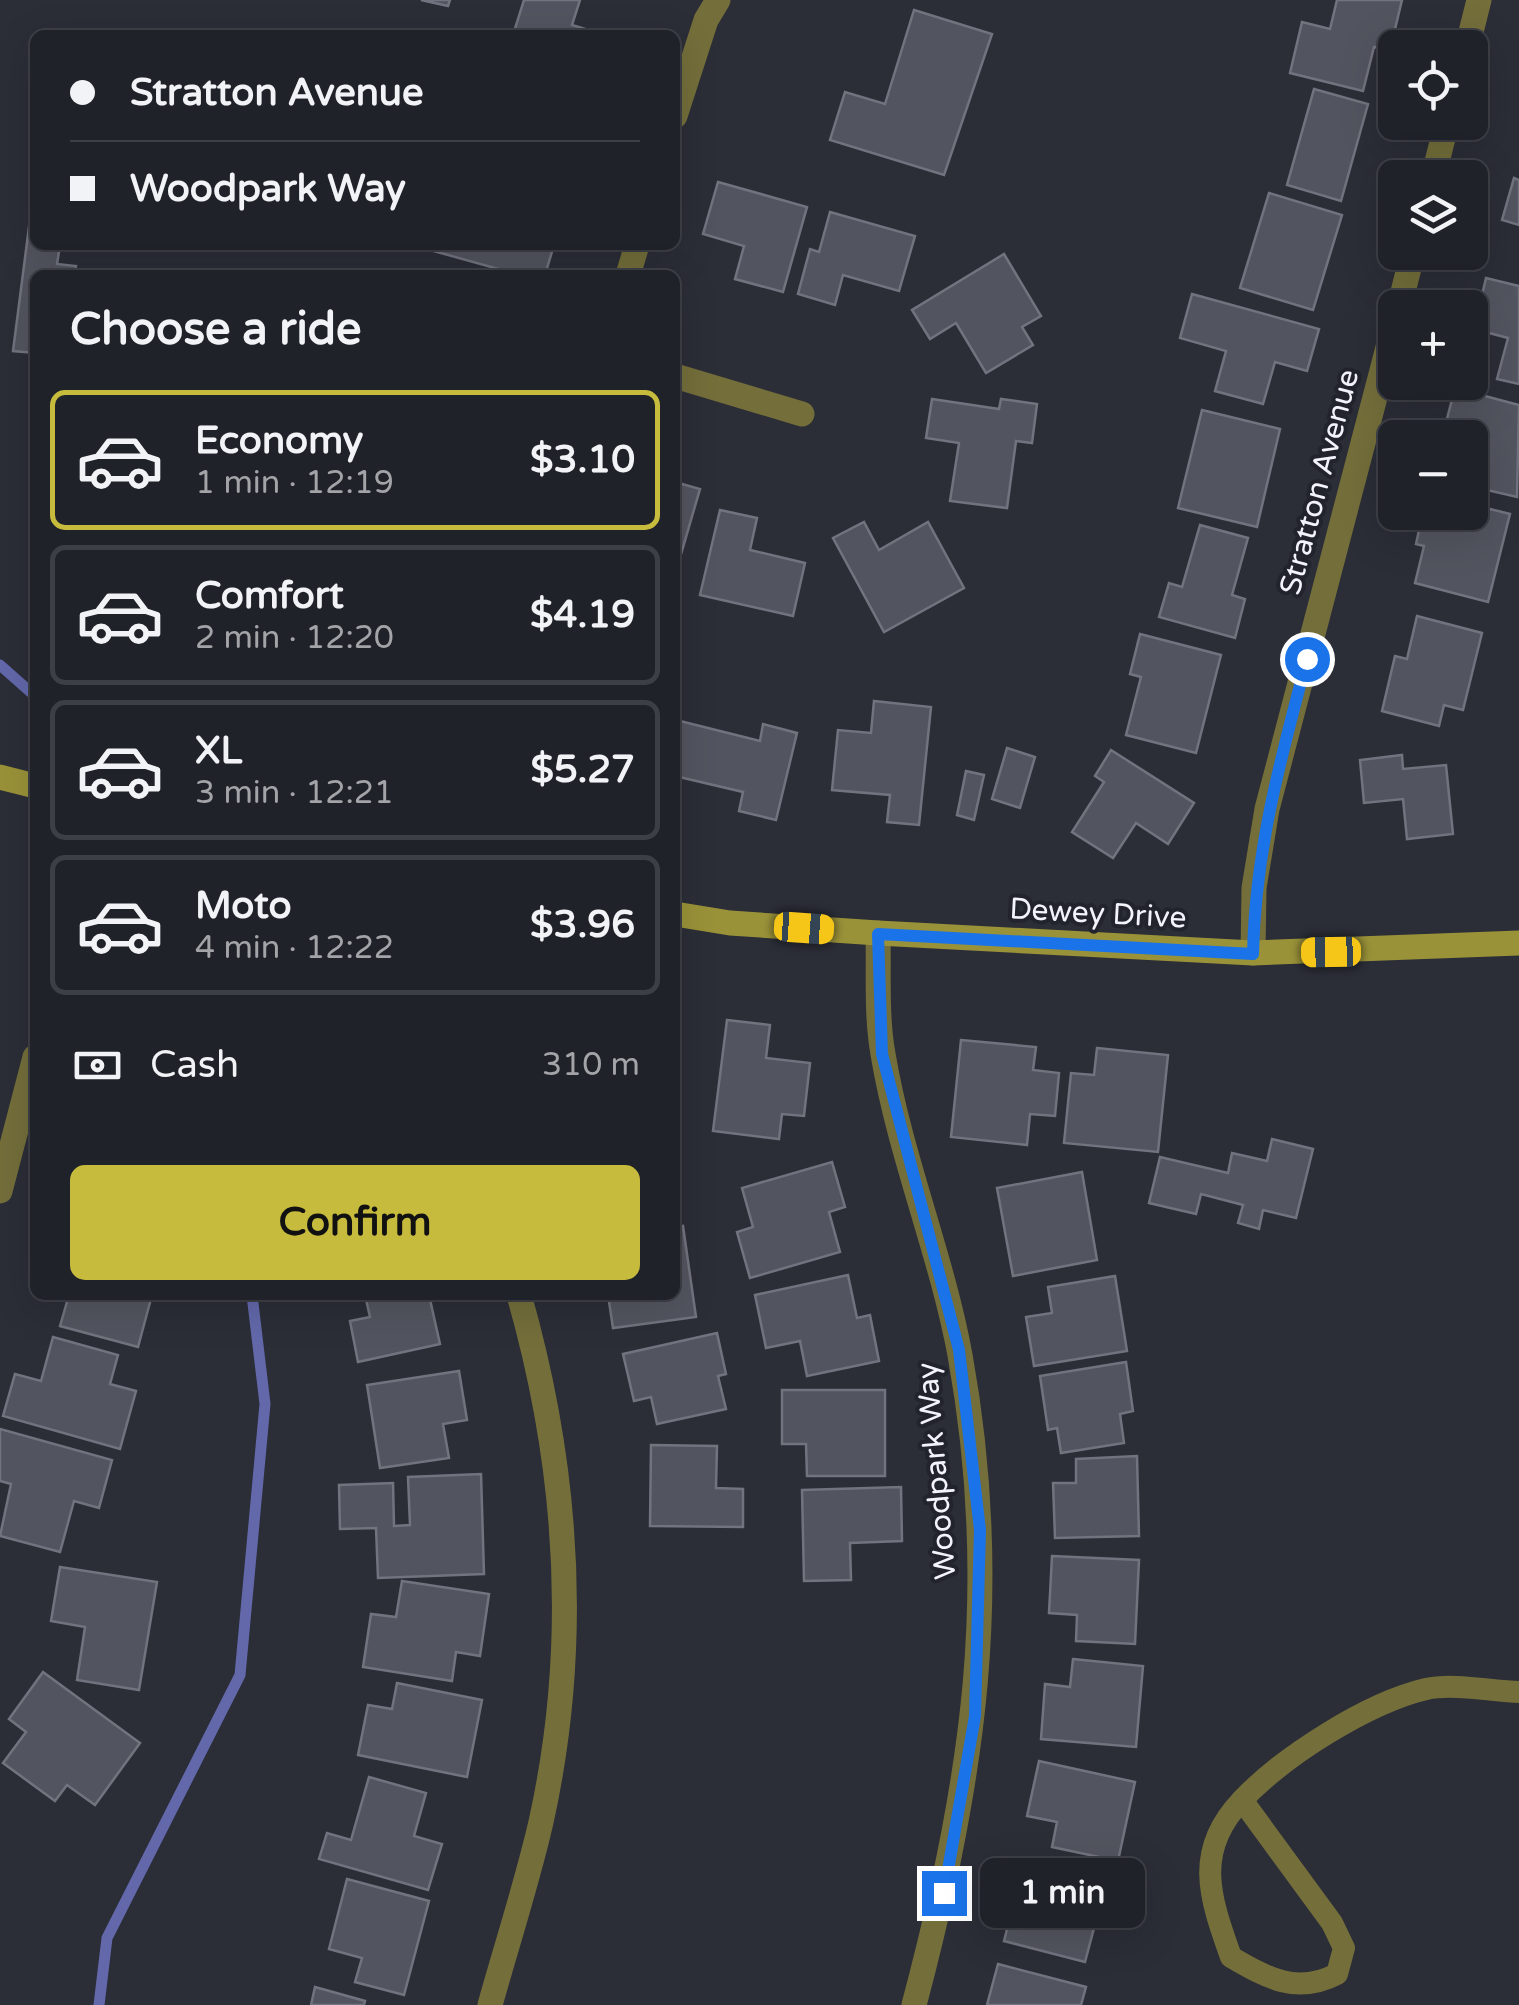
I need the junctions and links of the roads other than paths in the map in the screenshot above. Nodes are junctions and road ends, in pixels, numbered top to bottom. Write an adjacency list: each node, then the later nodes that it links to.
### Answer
1 (718, 0): 4 (street)
2 (1479, 0): 3 (street)
3 (1472, 30)
4 (680, 101)
5 (680, 377): 7 (street)
6 (1378, 387): 13 (street, Stratton Avenue)
7 (802, 414)
8 (0, 778): 9 (main road)
9 (30, 785)
10 (680, 915): 11 (main road, Dewey Drive)
11 (878, 934): 13 (main road, Dewey Drive); 20 (street, Woodpark Way)
12 (1519, 943): 13 (main road, Dewey Drive)
13 (1253, 954)
14 (30, 1076): 15 (street)
15 (0, 1191)
16 (520, 1300): 19 (street)
17 (1519, 1692): 18 (lane)
18 (1242, 1800): 18 (lane)
19 (490, 2005)
20 (914, 2005)

